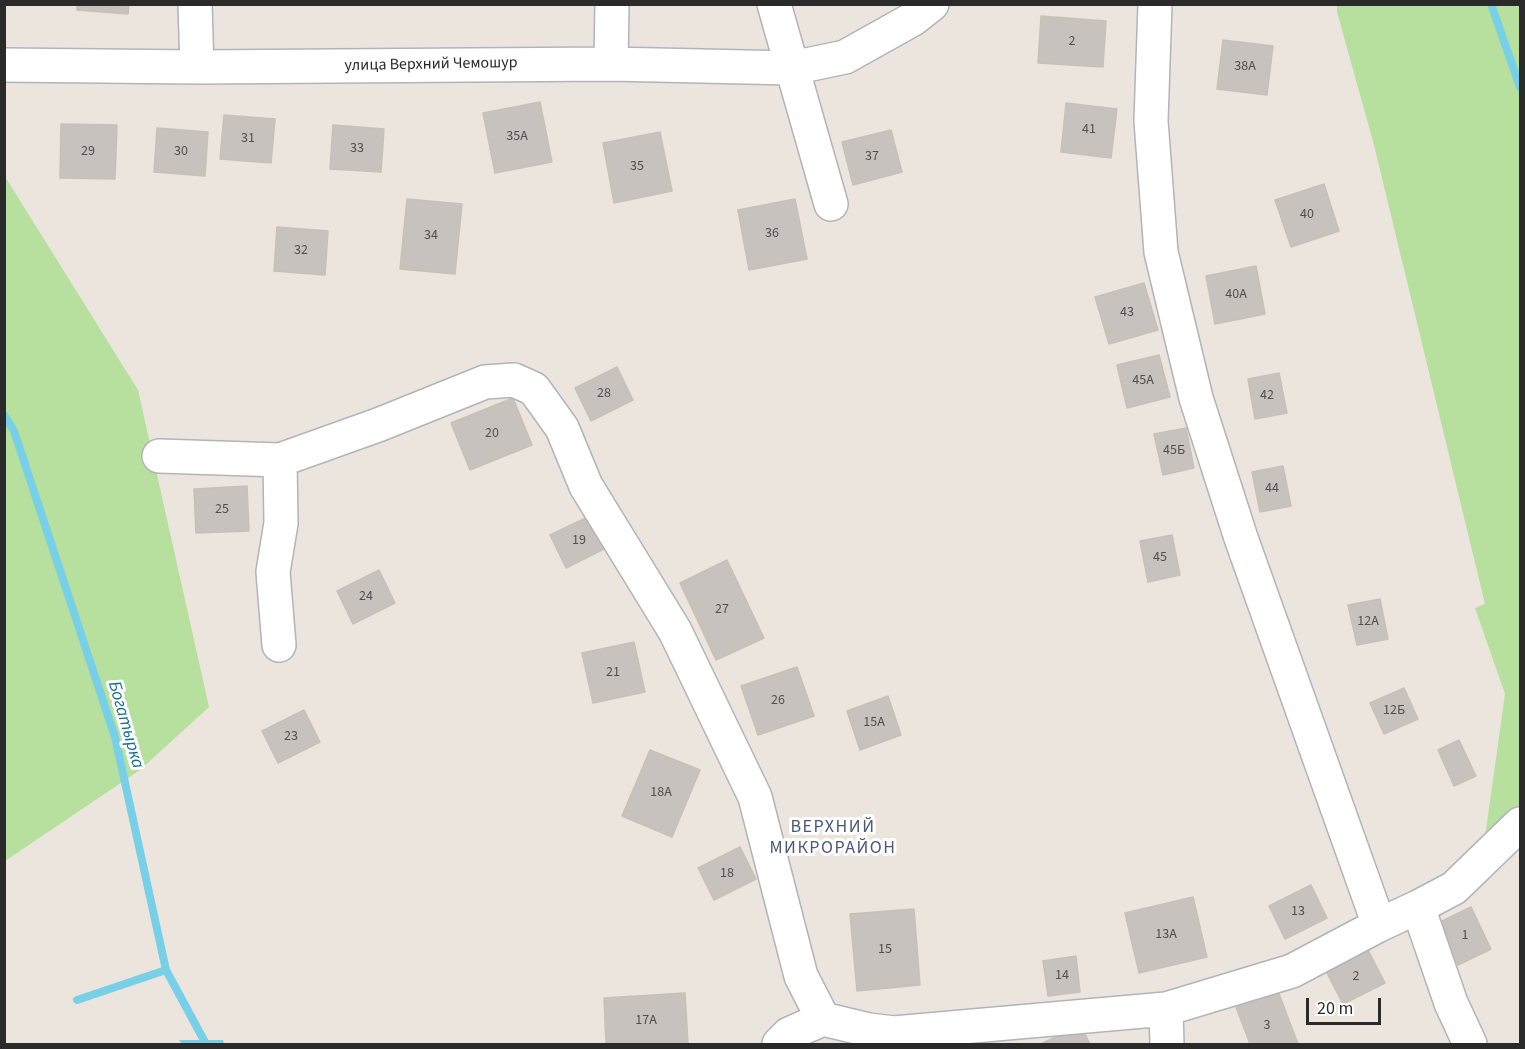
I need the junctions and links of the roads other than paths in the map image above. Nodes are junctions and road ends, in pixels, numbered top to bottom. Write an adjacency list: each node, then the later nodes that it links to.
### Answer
1 (195, 4): 8 (street)
2 (612, 4): 6 (street)
3 (774, 4): 9 (street)
4 (932, 4): 9 (street, улица Верхний Чемошур)
5 (1155, 4): 16 (street)
6 (611, 63): 8 (street, улица Верхний Чемошур); 9 (street, улица Верхний Чемошур)
7 (4, 65): 8 (street, улица Верхний Чемошур)
8 (197, 67)
9 (792, 69): 10 (street)
10 (831, 204)
11 (159, 456): 12 (street)
12 (280, 460): 13 (street); 18 (street)
13 (279, 645)
14 (1521, 824): 15 (street)
15 (1418, 907): 16 (street); 21 (street)
16 (1379, 925): 17 (street)
17 (1166, 1009): 18 (street); 20 (street)
18 (824, 1019): 19 (street)
19 (779, 1044)
20 (1167, 1044)
21 (1470, 1044)

